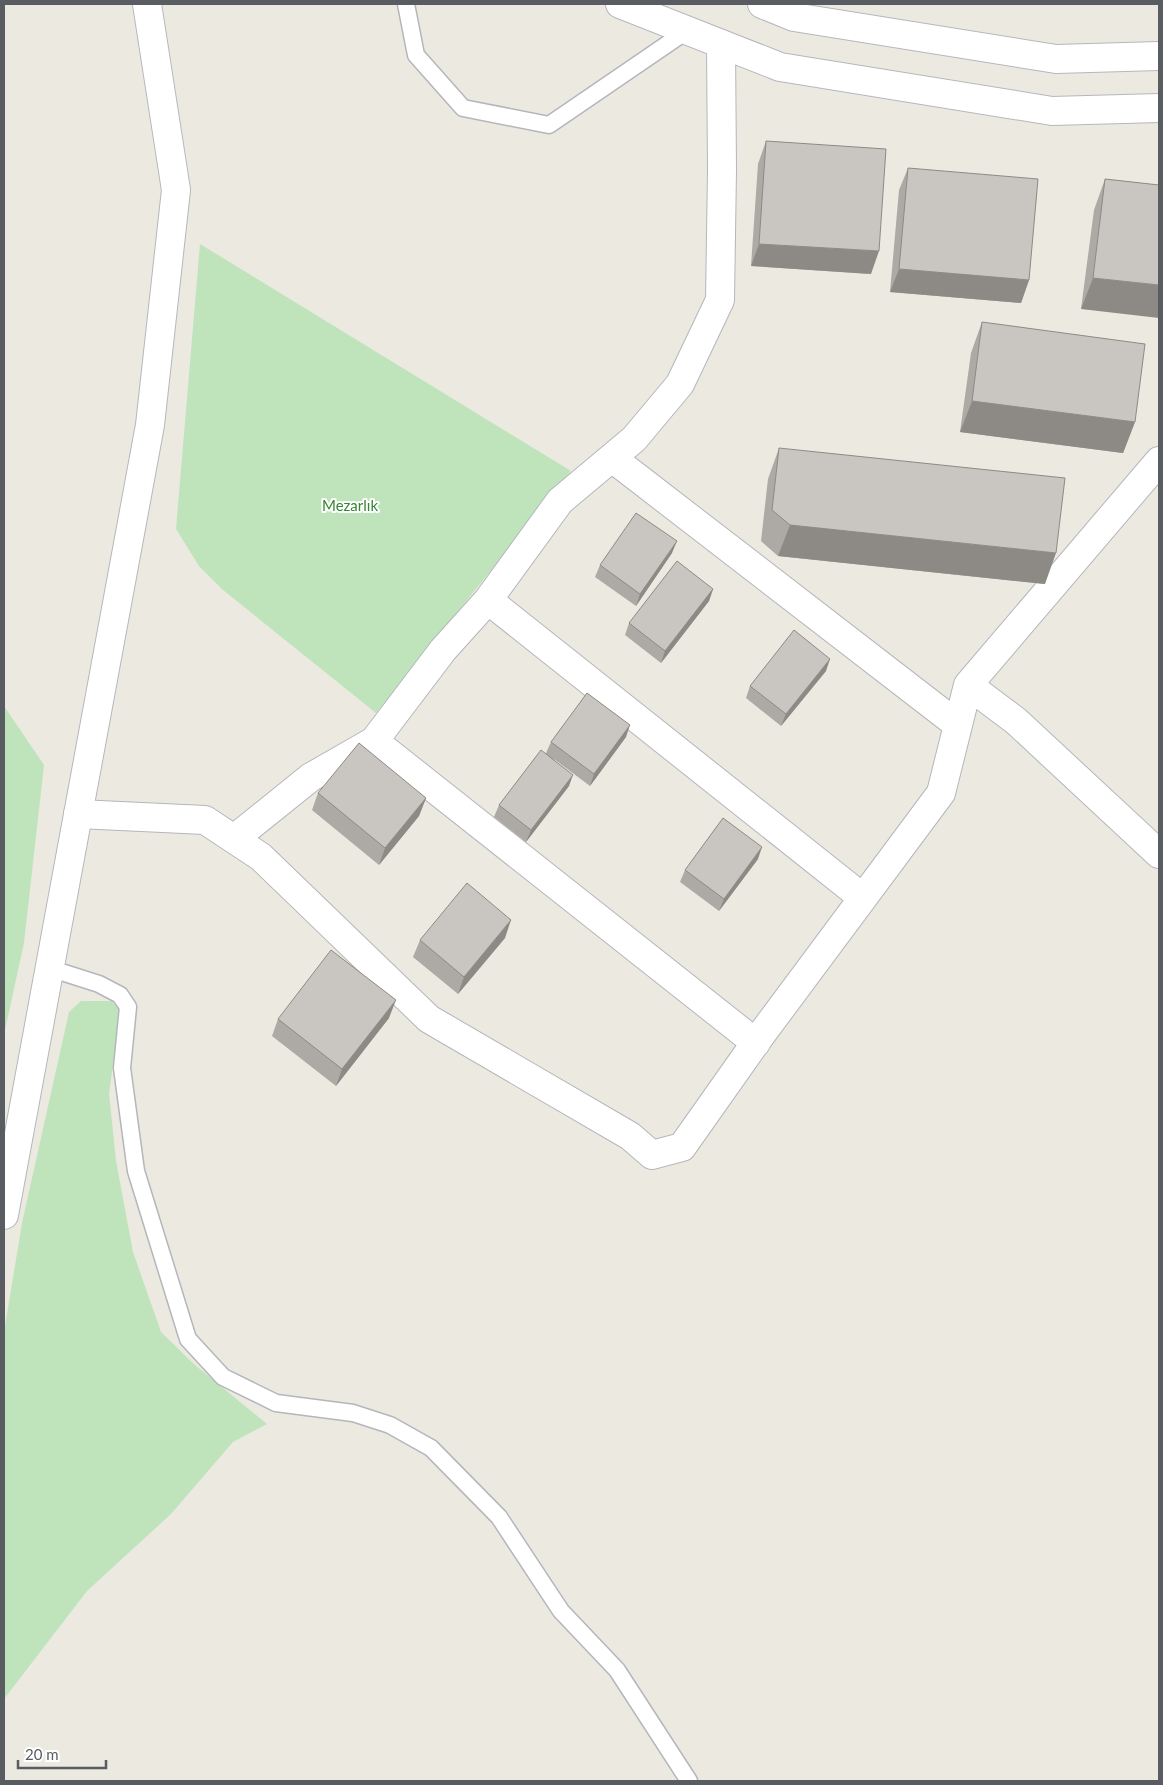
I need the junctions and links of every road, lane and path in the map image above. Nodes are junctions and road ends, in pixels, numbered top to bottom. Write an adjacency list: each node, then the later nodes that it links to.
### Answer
1 (147, 4): 15 (street)
2 (406, 4): 5 (lane)
3 (620, 4): 5 (street)
4 (762, 4): 7 (street)
5 (688, 30): 6 (street)
6 (721, 44): 8 (street); 9 (street)
7 (1159, 56)
8 (1159, 108)
9 (612, 458): 11 (street); 13 (street)
10 (1159, 461): 12 (street)
11 (488, 600): 14 (street); 18 (street)
12 (968, 685): 13 (street); 17 (street)
13 (958, 725): 18 (street)
14 (374, 741): 16 (street); 20 (street)
15 (78, 814): 16 (street); 19 (street)
16 (234, 839): 20 (street)
17 (1159, 854)
18 (863, 898): 20 (street)
19 (49, 968): 21 (street); 22 (lane)
20 (756, 1043)
21 (4, 1215)
22 (688, 1781)

